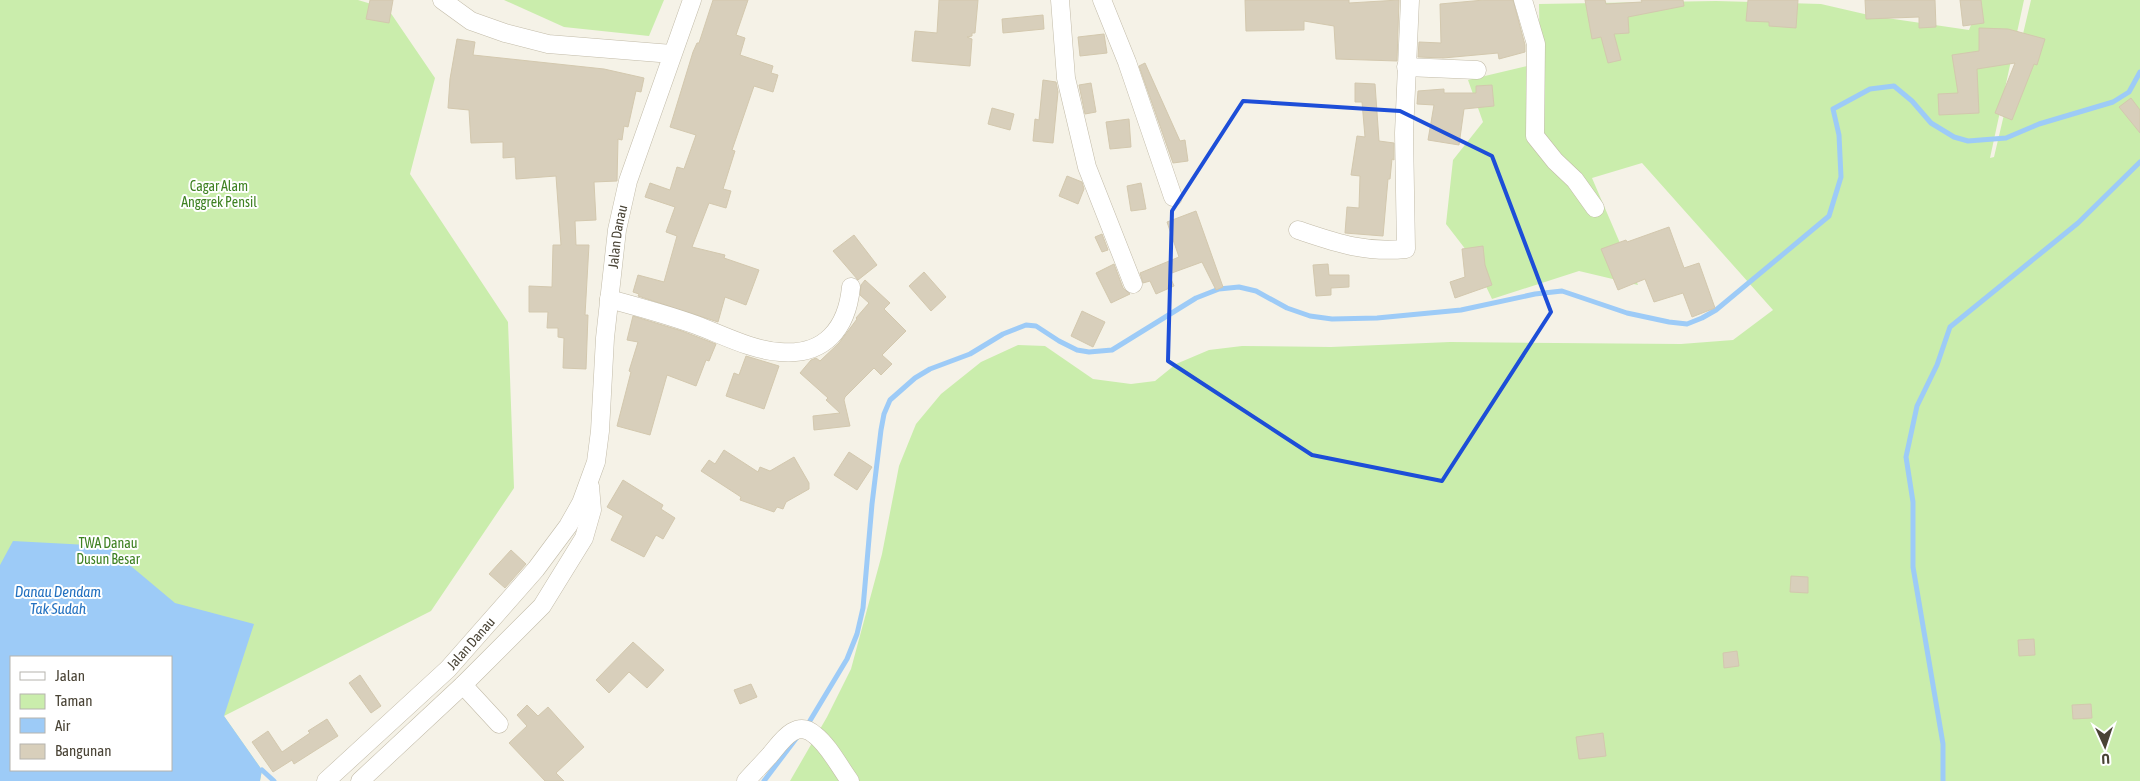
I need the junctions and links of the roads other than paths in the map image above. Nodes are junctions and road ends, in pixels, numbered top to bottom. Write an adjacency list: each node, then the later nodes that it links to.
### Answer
1 (442, 0): 7 (street)
2 (692, 0): 7 (street, Jalan Danau)
3 (1060, 0): 13 (street)
4 (1102, 0): 10 (street)
5 (1410, 0): 8 (street)
6 (1523, 0): 11 (street)
7 (672, 54): 15 (street, Jalan Danau)
8 (1406, 68): 9 (street); 12 (street)
9 (1477, 70)
10 (1173, 198)
11 (1595, 208)
12 (1298, 230)
13 (1133, 284)
14 (851, 287): 15 (street)
15 (609, 298): 16 (street, Jalan Danau)
16 (589, 483): 17 (street, Jalan Danau); 19 (street, Jalan Danau)
17 (463, 685): 18 (street); 20 (street, Jalan Danau)
18 (499, 724)
19 (326, 781)
20 (360, 781)
21 (746, 781): 22 (street)
22 (850, 781)

